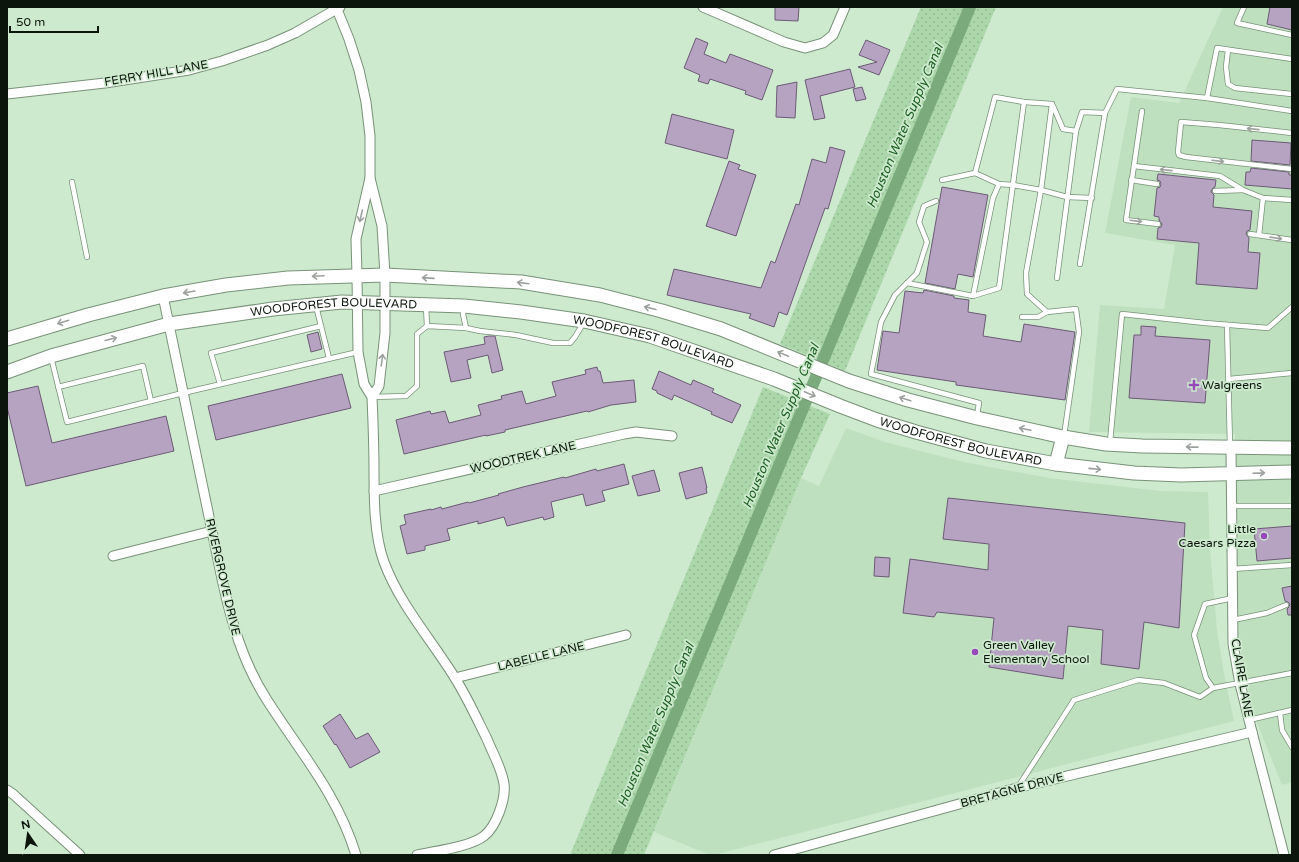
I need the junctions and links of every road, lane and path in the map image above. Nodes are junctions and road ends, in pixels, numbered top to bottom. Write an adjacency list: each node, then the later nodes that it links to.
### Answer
1 (703, 7): 2 (street)
2 (845, 7)
3 (1244, 7): 5 (lane)
4 (338, 8): 8 (street, FERRY HILL LANE); 21 (street)
5 (1292, 35)
6 (1228, 50): 7 (lane); 9 (lane); 10 (lane)
7 (1292, 59)
8 (7, 94)
9 (1292, 94)
10 (1207, 98): 13 (lane); 15 (lane)
11 (1024, 102): 12 (lane); 20 (lane); 27 (lane)
12 (1052, 104): 16 (lane); 28 (lane)
13 (1292, 110)
14 (1142, 111): 18 (lane)
15 (1105, 113): 16 (lane); 32 (lane)
16 (1076, 132): 31 (lane)
17 (1292, 133): 19 (lane, one-way to 19)
18 (1134, 166): 23 (lane); 29 (lane, one-way to 18)
19 (1292, 169)
20 (975, 174): 22 (lane); 25 (lane)
21 (370, 178): 42 (street, one-way to 42); 43 (street)
22 (942, 180)
23 (1131, 180): 26 (lane); 36 (lane, one-way to 36)
24 (72, 182): 40 (lane)
25 (999, 184): 27 (lane); 47 (lane)
26 (1157, 184)
27 (1013, 185): 28 (lane); 47 (lane)
28 (1041, 190): 31 (lane); 54 (lane)
29 (1242, 190): 30 (lane); 33 (lane)
30 (1215, 191)
31 (1067, 197): 32 (lane); 44 (lane)
32 (1092, 198): 41 (lane)
33 (1263, 198): 34 (lane); 38 (lane)
34 (1292, 200)
35 (936, 201): 45 (lane)
36 (1158, 224)
37 (1250, 234): 38 (lane)
38 (1259, 235): 39 (lane, one-way to 39)
39 (1292, 240)
40 (87, 257)
41 (1080, 264)
42 (357, 275): 43 (main road); 46 (main road, one-way to 46); 48 (street)
43 (385, 275): 49 (street); 74 (main road, one-way to 43)
44 (1057, 278)
45 (907, 283): 47 (lane); 74 (lane)
46 (163, 296): 57 (street, RIVERGROVE DRIVE); 62 (main road, one-way to 62)
47 (973, 296)
48 (357, 302): 49 (main road, WOODFOREST BOULEVARD); 50 (main road, WOODFOREST BOULEVARD); 63 (street)
49 (385, 303): 51 (main road, WOODFOREST BOULEVARD); 72 (street, one-way to 49)
50 (316, 304): 57 (main road, WOODFOREST BOULEVARD); 59 (lane)
51 (426, 304): 52 (main road, WOODFOREST BOULEVARD); 60 (lane)
52 (464, 306): 56 (main road, WOODFOREST BOULEVARD); 61 (lane)
53 (1292, 307): 58 (lane)
54 (1047, 312): 55 (lane); 76 (lane)
55 (1022, 317)
56 (584, 321): 61 (lane); 80 (main road, WOODFOREST BOULEVARD, one-way to 80)
57 (169, 324): 64 (main road, WOODFOREST BOULEVARD, one-way to 57); 71 (street, RIVERGROVE DRIVE)
58 (1227, 325): 68 (lane); 77 (lane)
59 (321, 326): 65 (lane); 69 (lane)
60 (427, 326): 61 (lane); 72 (lane)
61 (466, 328)
62 (7, 339)
63 (358, 352): 65 (lane); 72 (street)
64 (51, 356): 66 (main road, WOODFOREST BOULEVARD); 70 (lane)
65 (329, 358): 69 (lane)
66 (7, 372)
67 (1292, 373): 68 (lane)
68 (1229, 379): 78 (lane)
69 (220, 384): 71 (lane)
70 (58, 387): 73 (lane); 73 (lane)
71 (183, 393): 73 (lane); 86 (street, RIVERGROVE DRIVE)
72 (372, 397): 83 (street)
73 (151, 401)
74 (977, 418): 76 (main road, one-way to 74)
75 (672, 436): 83 (street, WOODTREK LANE)
76 (1064, 437): 77 (main road); 80 (main road)
77 (1109, 444): 78 (main road, one-way to 77)
78 (1230, 448): 79 (main road); 82 (street, CLAIRE LANE)
79 (1292, 448)
80 (1056, 464): 82 (main road, WOODFOREST BOULEVARD, one-way to 82)
81 (1292, 472): 82 (main road, WOODFOREST BOULEVARD, one-way to 81)
82 (1231, 474): 84 (street, CLAIRE LANE)
83 (374, 491): 95 (street)
84 (1232, 506): 85 (lane); 89 (street, CLAIRE LANE)
85 (1292, 506)
86 (212, 531): 87 (street); 106 (street, RIVERGROVE DRIVE)
87 (113, 556)
88 (1292, 565): 89 (lane)
89 (1232, 570): 90 (street, CLAIRE LANE)
90 (1233, 598): 92 (street, CLAIRE LANE); 97 (lane)
91 (1286, 605): 92 (lane)
92 (1233, 620): 96 (street, CLAIRE LANE)
93 (626, 635): 95 (street, LABELLE LANE)
94 (1292, 673): 96 (lane)
95 (455, 678): 107 (street)
96 (1240, 684): 97 (lane); 100 (street, CLAIRE LANE)
97 (1213, 688): 103 (lane)
98 (1292, 710): 99 (lane)
99 (1280, 713): 100 (lane); 102 (lane)
100 (1249, 720): 101 (street, CLAIRE LANE)
101 (1252, 732): 103 (street, BRETAGNE DRIVE); 109 (street, CLAIRE LANE)
102 (1292, 747)
103 (1017, 788): 108 (street, BRETAGNE DRIVE)
104 (7, 790): 105 (street)
105 (80, 855)
106 (356, 855)
107 (417, 855)
108 (774, 855)
109 (1284, 855)

